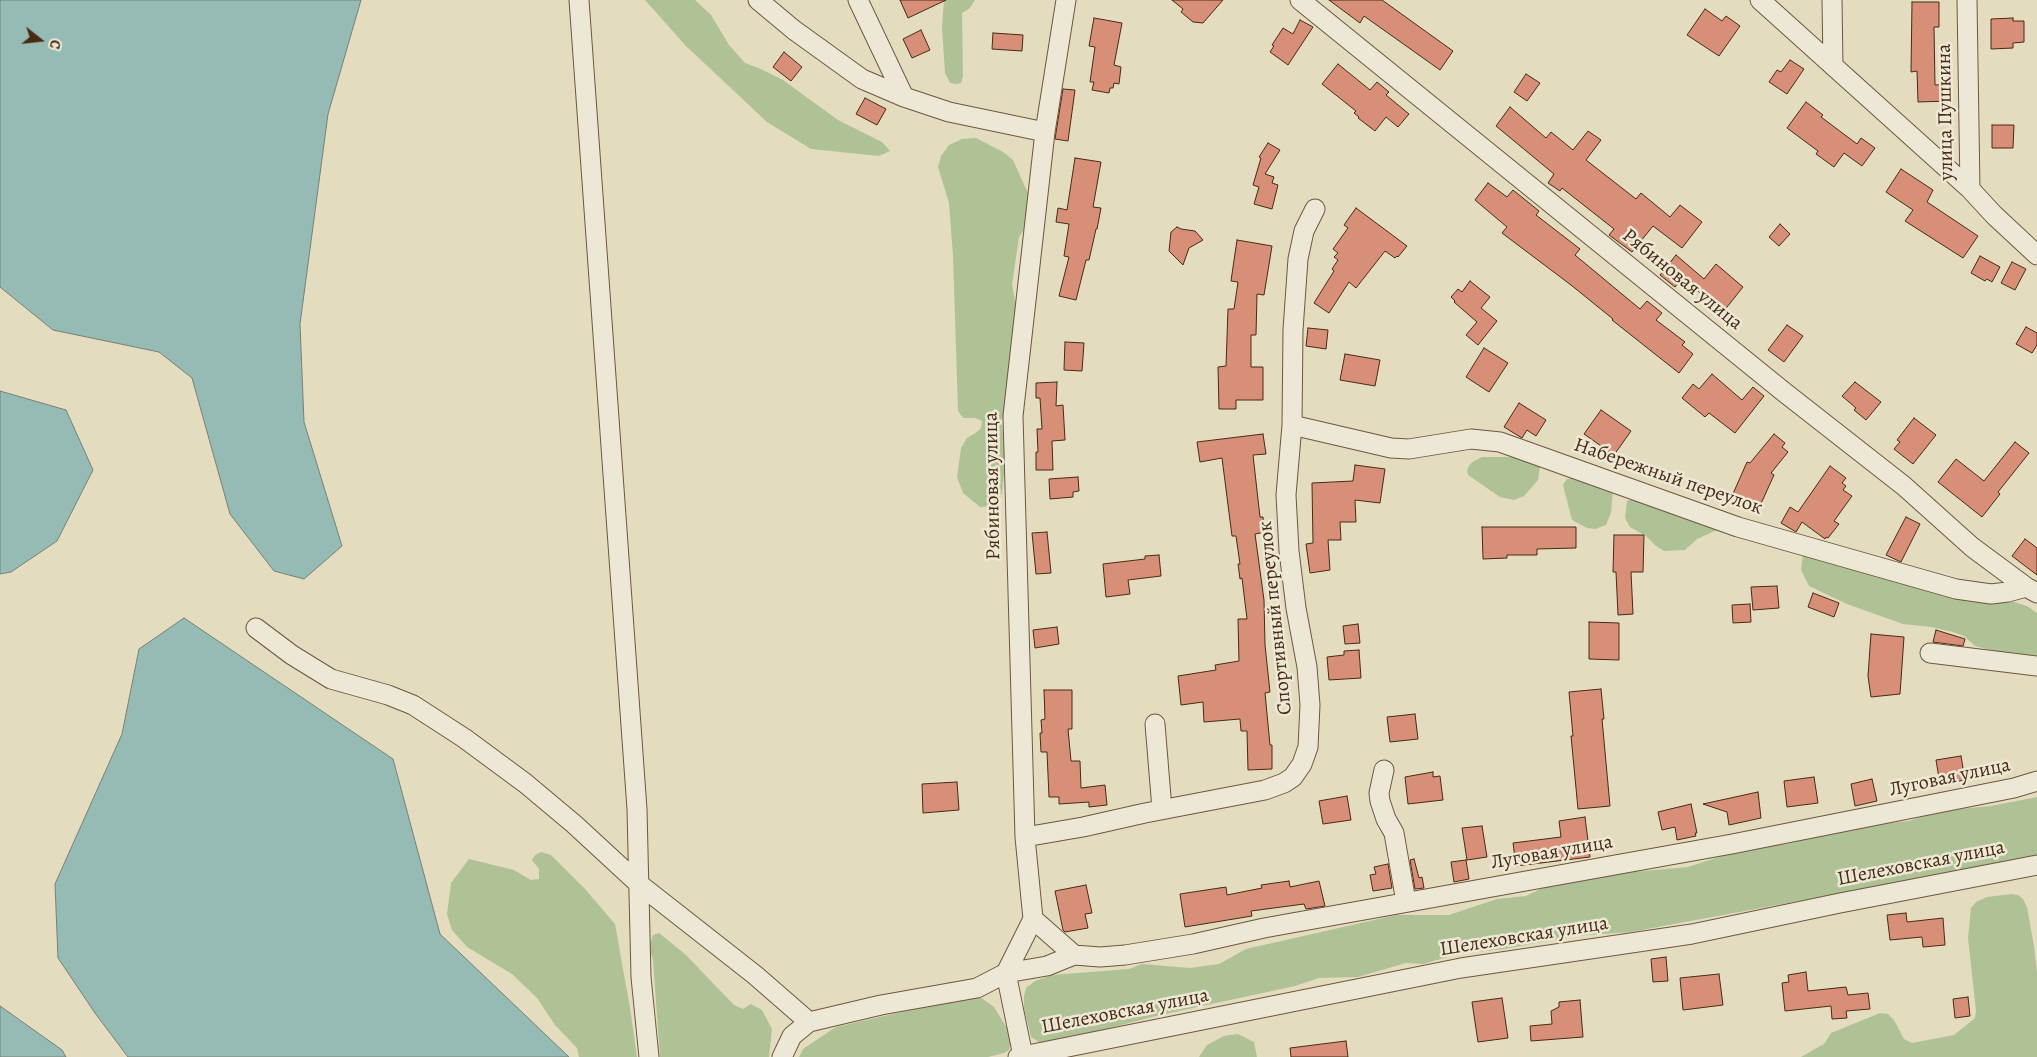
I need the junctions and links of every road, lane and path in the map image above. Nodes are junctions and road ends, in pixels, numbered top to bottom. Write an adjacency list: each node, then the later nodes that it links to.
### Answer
1 (579, 0): 26 (street)
2 (758, 0): 10 (street)
3 (858, 0): 10 (street)
4 (1066, 0): 11 (street, Рябиновая улица)
5 (1300, 0): 16 (street, Рябиновая улица)
6 (1760, 0): 9 (street)
7 (1832, 0): 9 (street)
8 (1967, 0): 12 (street, улица Пушкина)
9 (1833, 66): 12 (street)
10 (904, 97): 11 (street)
11 (1045, 132): 24 (street, Рябиновая улица)
12 (1970, 189): 14 (street, улица Пушкина)
13 (1315, 209): 15 (street, Спортивный переулок)
14 (2037, 255)
15 (1292, 426): 16 (street, Набережный переулок); 23 (street, Спортивный переулок)
16 (2031, 590)
17 (256, 628): 26 (street)
18 (1930, 653): 19 (street)
19 (2037, 666)
20 (1155, 724): 23 (street)
21 (1384, 770): 27 (street)
22 (2037, 781): 27 (street, Луговая улица)
23 (1162, 809): 24 (street, Спортивный переулок)
24 (1025, 837): 28 (street, Рябиновая улица)
25 (2037, 865): 32 (street, Шелеховская улица)
26 (639, 884): 31 (street); 33 (street)
27 (1406, 902): 29 (street, Луговая улица)
28 (1033, 919): 29 (street); 30 (street)
29 (1074, 955): 30 (street)
30 (1006, 973): 31 (street); 32 (street)
31 (809, 1022): 34 (street)
32 (1020, 1056)
33 (649, 1057)
34 (782, 1057)

